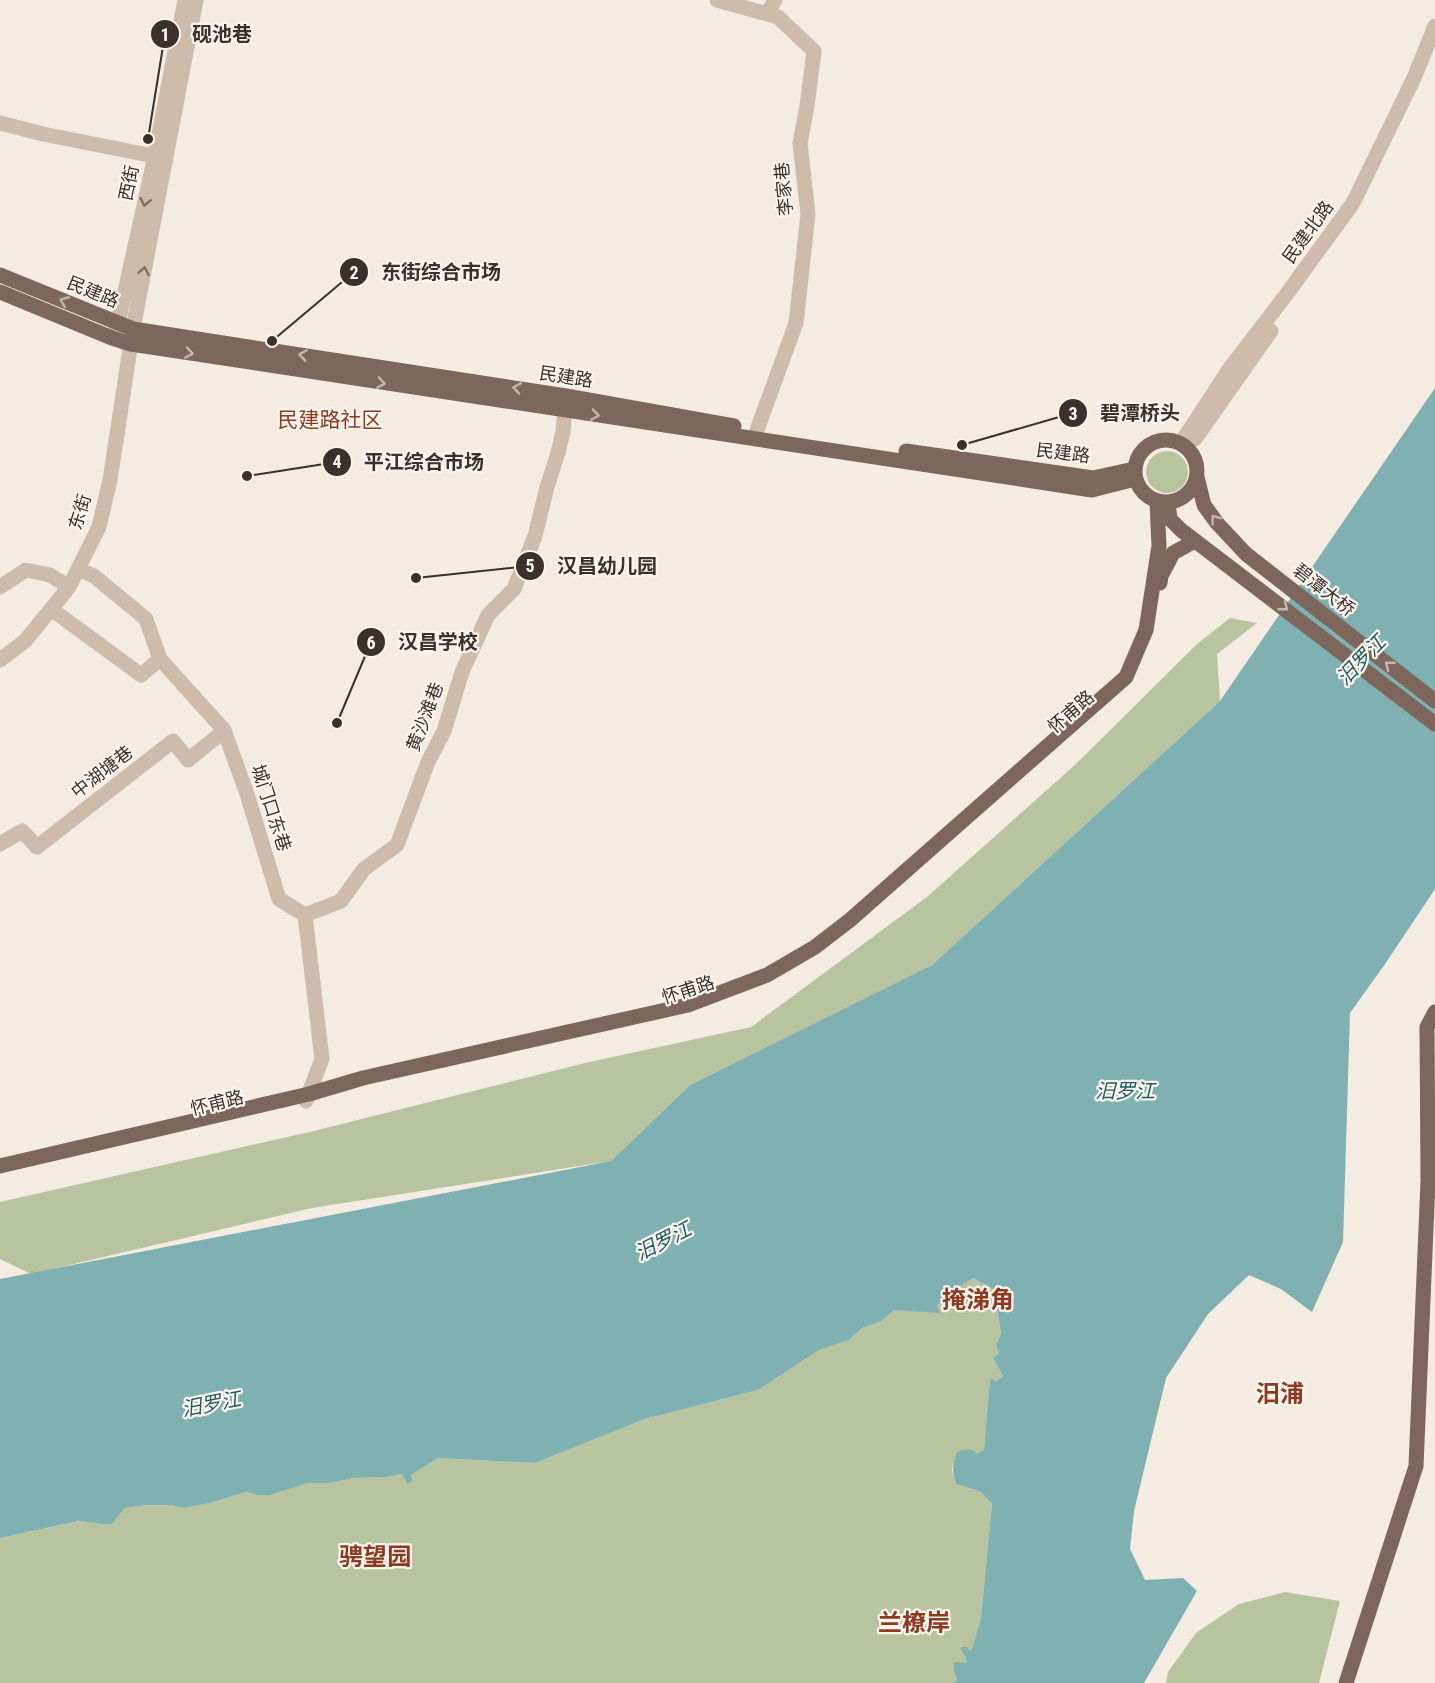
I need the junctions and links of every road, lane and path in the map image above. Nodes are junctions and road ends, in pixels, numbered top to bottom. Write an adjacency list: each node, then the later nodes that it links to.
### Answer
1 (185, 0): 9 (street, 西街)
2 (196, 0): 9 (street, 西街)
3 (717, 0): 5 (street, 李家巷)
4 (775, 0): 5 (street)
5 (767, 14): 17 (street, 李家巷)
6 (1435, 26): 18 (street, 民建北路)
7 (1435, 44): 18 (street)
8 (0, 123): 9 (street)
9 (160, 158): 12 (street, 西街, one-way to 12); 13 (street, 西街, one-way to 9)
10 (0, 275): 12 (main road, 民建路, one-way to 10)
11 (0, 292): 14 (main road)
12 (118, 323): 13 (main road, 民建路); 14 (street, 西街)
13 (133, 329): 15 (street, 西街); 16 (main road, 民建路, one-way to 13)
14 (112, 338): 15 (main road)
15 (131, 344): 16 (main road, one-way to 16); 23 (street, 东街)
16 (565, 403): 17 (main road, 民建路); 19 (main road, one-way to 19); 33 (street, 黄沙滩巷)
17 (757, 430): 19 (main road, 民建路)
18 (1185, 446): 19 (main road); 20 (main road)
19 (1135, 474): 21 (main road)
20 (1197, 477): 21 (main road); 29 (main road, 碧潭大桥, one-way to 20)
21 (1163, 502): 22 (main road); 35 (main road)
22 (1196, 541): 30 (main road, one-way to 30); 35 (main road, 怀甫路)
23 (78, 569): 25 (street, 东街); 27 (street, 城门口东巷)
24 (0, 587): 25 (street)
25 (69, 587): 26 (street, 东街)
26 (51, 609): 27 (street); 28 (street, 东街)
27 (160, 659): 31 (street, 城门口东巷)
28 (0, 660)
29 (1435, 701)
30 (1435, 724)
31 (224, 731): 32 (street, 中湖塘巷); 33 (street, 城门口东巷)
32 (0, 844)
33 (305, 915): 35 (street)
34 (1435, 1012): 39 (main road)
35 (307, 1098): 36 (main road); 37 (main road, 怀甫路)
36 (0, 1166)
37 (0, 1176)
38 (1435, 1227): 40 (main road)
39 (1346, 1683)
40 (1356, 1683)

